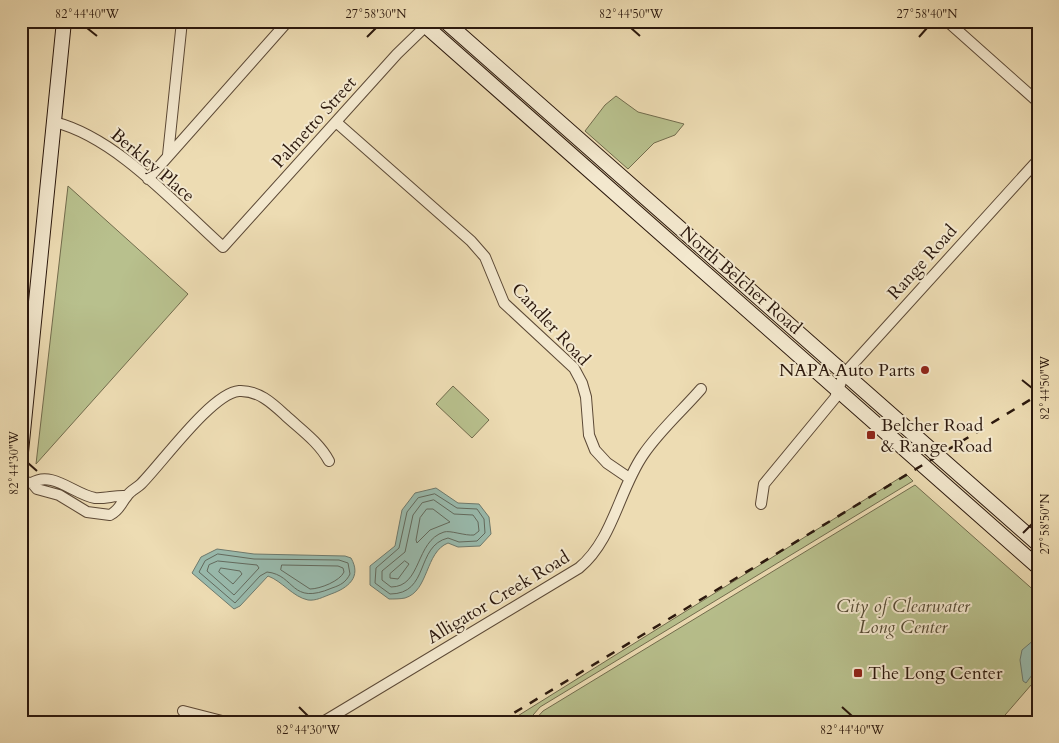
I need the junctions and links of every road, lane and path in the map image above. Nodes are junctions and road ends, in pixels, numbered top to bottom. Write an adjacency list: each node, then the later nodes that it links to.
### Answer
1 (64, 21): 8 (main road)
2 (182, 21): 10 (street)
3 (288, 21): 10 (street)
4 (445, 21): 14 (main road, North Belcher Road)
5 (947, 21): 7 (street)
6 (425, 23): 9 (street, Palmetto Street); 16 (main road, North Belcher Road)
7 (1038, 102)
8 (54, 122): 12 (street, Berkley Place); 17 (main road)
9 (336, 122): 13 (street, Palmetto Street); 19 (street, Candler Road)
10 (168, 155): 12 (street)
11 (1038, 160): 14 (street, Range Road)
12 (148, 179): 13 (street, Berkley Place)
13 (223, 246)
14 (844, 374): 16 (street, Range Road); 25 (main road, North Belcher Road)
15 (701, 389): 19 (street, Alligator Creek Road)
16 (836, 390): 23 (street, Range Road); 26 (main road, North Belcher Road)
17 (22, 445)
18 (328, 462): 21 (street)
19 (630, 478): 29 (street, Alligator Creek Road)
20 (27, 483): 22 (street); 24 (street)
21 (126, 496): 22 (street); 24 (street)
22 (96, 498): 24 (street)
23 (761, 504)
24 (93, 514)
25 (1038, 544)
26 (1038, 567)
27 (183, 711): 28 (street)
28 (226, 722)
29 (323, 722)

